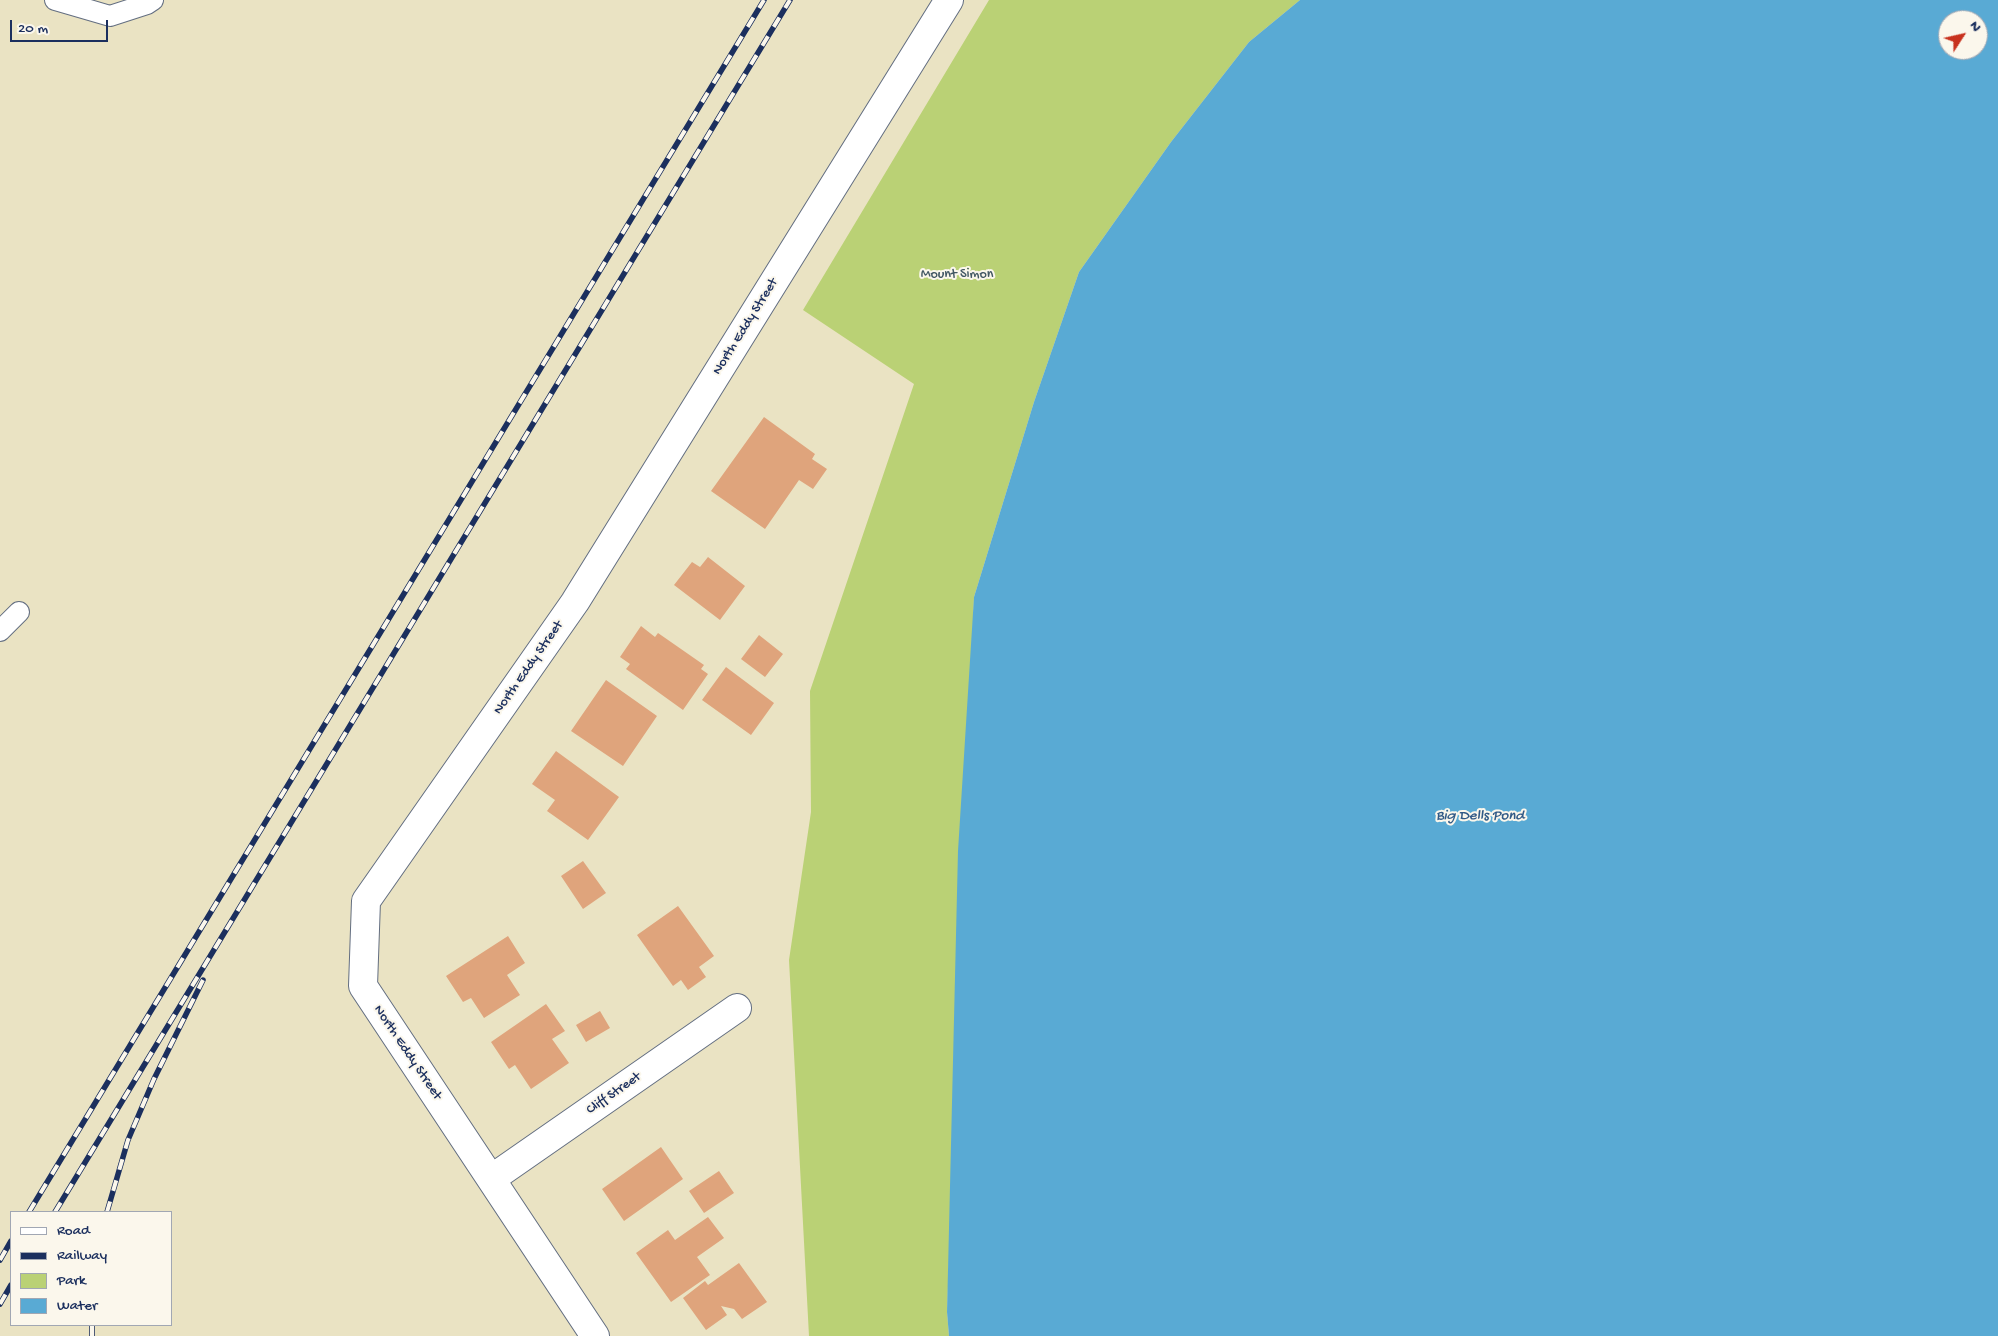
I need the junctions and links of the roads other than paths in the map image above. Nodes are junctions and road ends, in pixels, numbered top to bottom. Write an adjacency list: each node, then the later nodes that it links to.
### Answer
1 (55, 0): 2 (lane)
2 (153, 0)
3 (949, 0): 7 (street, North Eddy Street)
4 (19, 612): 5 (lane)
5 (0, 631)
6 (737, 1008): 7 (street, Cliff Street)
7 (491, 1179): 8 (street, North Eddy Street)
8 (595, 1336)

